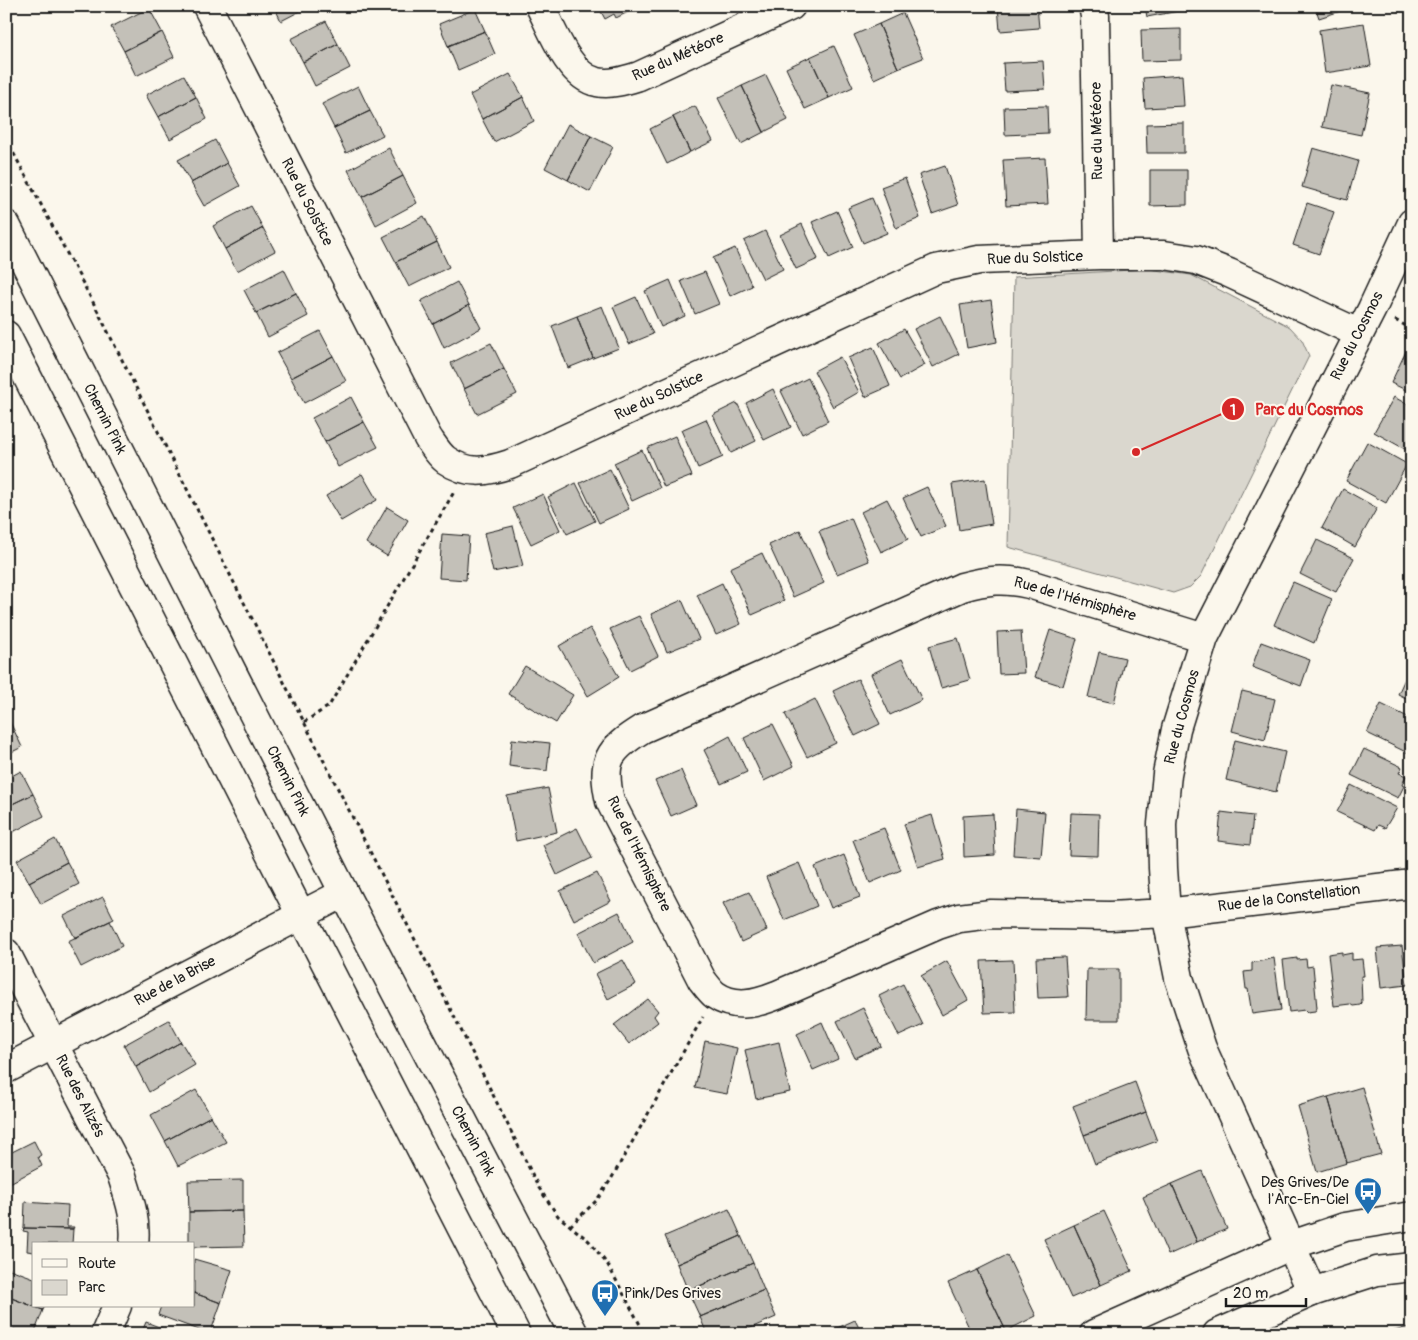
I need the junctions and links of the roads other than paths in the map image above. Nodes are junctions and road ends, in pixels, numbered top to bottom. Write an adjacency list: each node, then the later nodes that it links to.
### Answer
1 (207, 6): 7 (street, Rue du Solstice)
2 (540, 6): 3 (street, Rue du Météore)
3 (791, 6)
4 (1093, 6): 7 (street, Rue du Météore)
5 (1412, 223): 8 (street, Rue du Cosmos)
6 (6, 225): 12 (street, Chemin Pink)
7 (1099, 255): 8 (street, Rue du Solstice)
8 (1358, 333): 10 (street, Rue du Cosmos)
9 (6, 335): 14 (street)
10 (1204, 638): 13 (street, Rue du Cosmos); 13 (street, Rue de l'Hémisphère)
11 (1412, 884): 13 (street, Rue de la Constellation)
12 (344, 893): 14 (street, Rue de la Brise); 26 (street, Chemin Pink)
13 (1166, 913): 20 (street, Rue du Cosmos)
14 (301, 915): 16 (street, Rue de la Brise); 25 (street)
15 (6, 953): 16 (street, Rue des Alizés)
16 (54, 1045): 17 (street, Rue de la Brise); 19 (street, Rue des Alizés)
17 (6, 1069)
18 (1412, 1216): 20 (street)
19 (134, 1242)
20 (1292, 1245): 22 (street, Rue du Cosmos); 27 (street)
21 (1412, 1267): 22 (street)
22 (1312, 1292): 28 (street)
23 (115, 1308): 24 (street)
24 (105, 1334)
25 (516, 1334)
26 (574, 1334)
27 (1094, 1334)
28 (1217, 1334)

